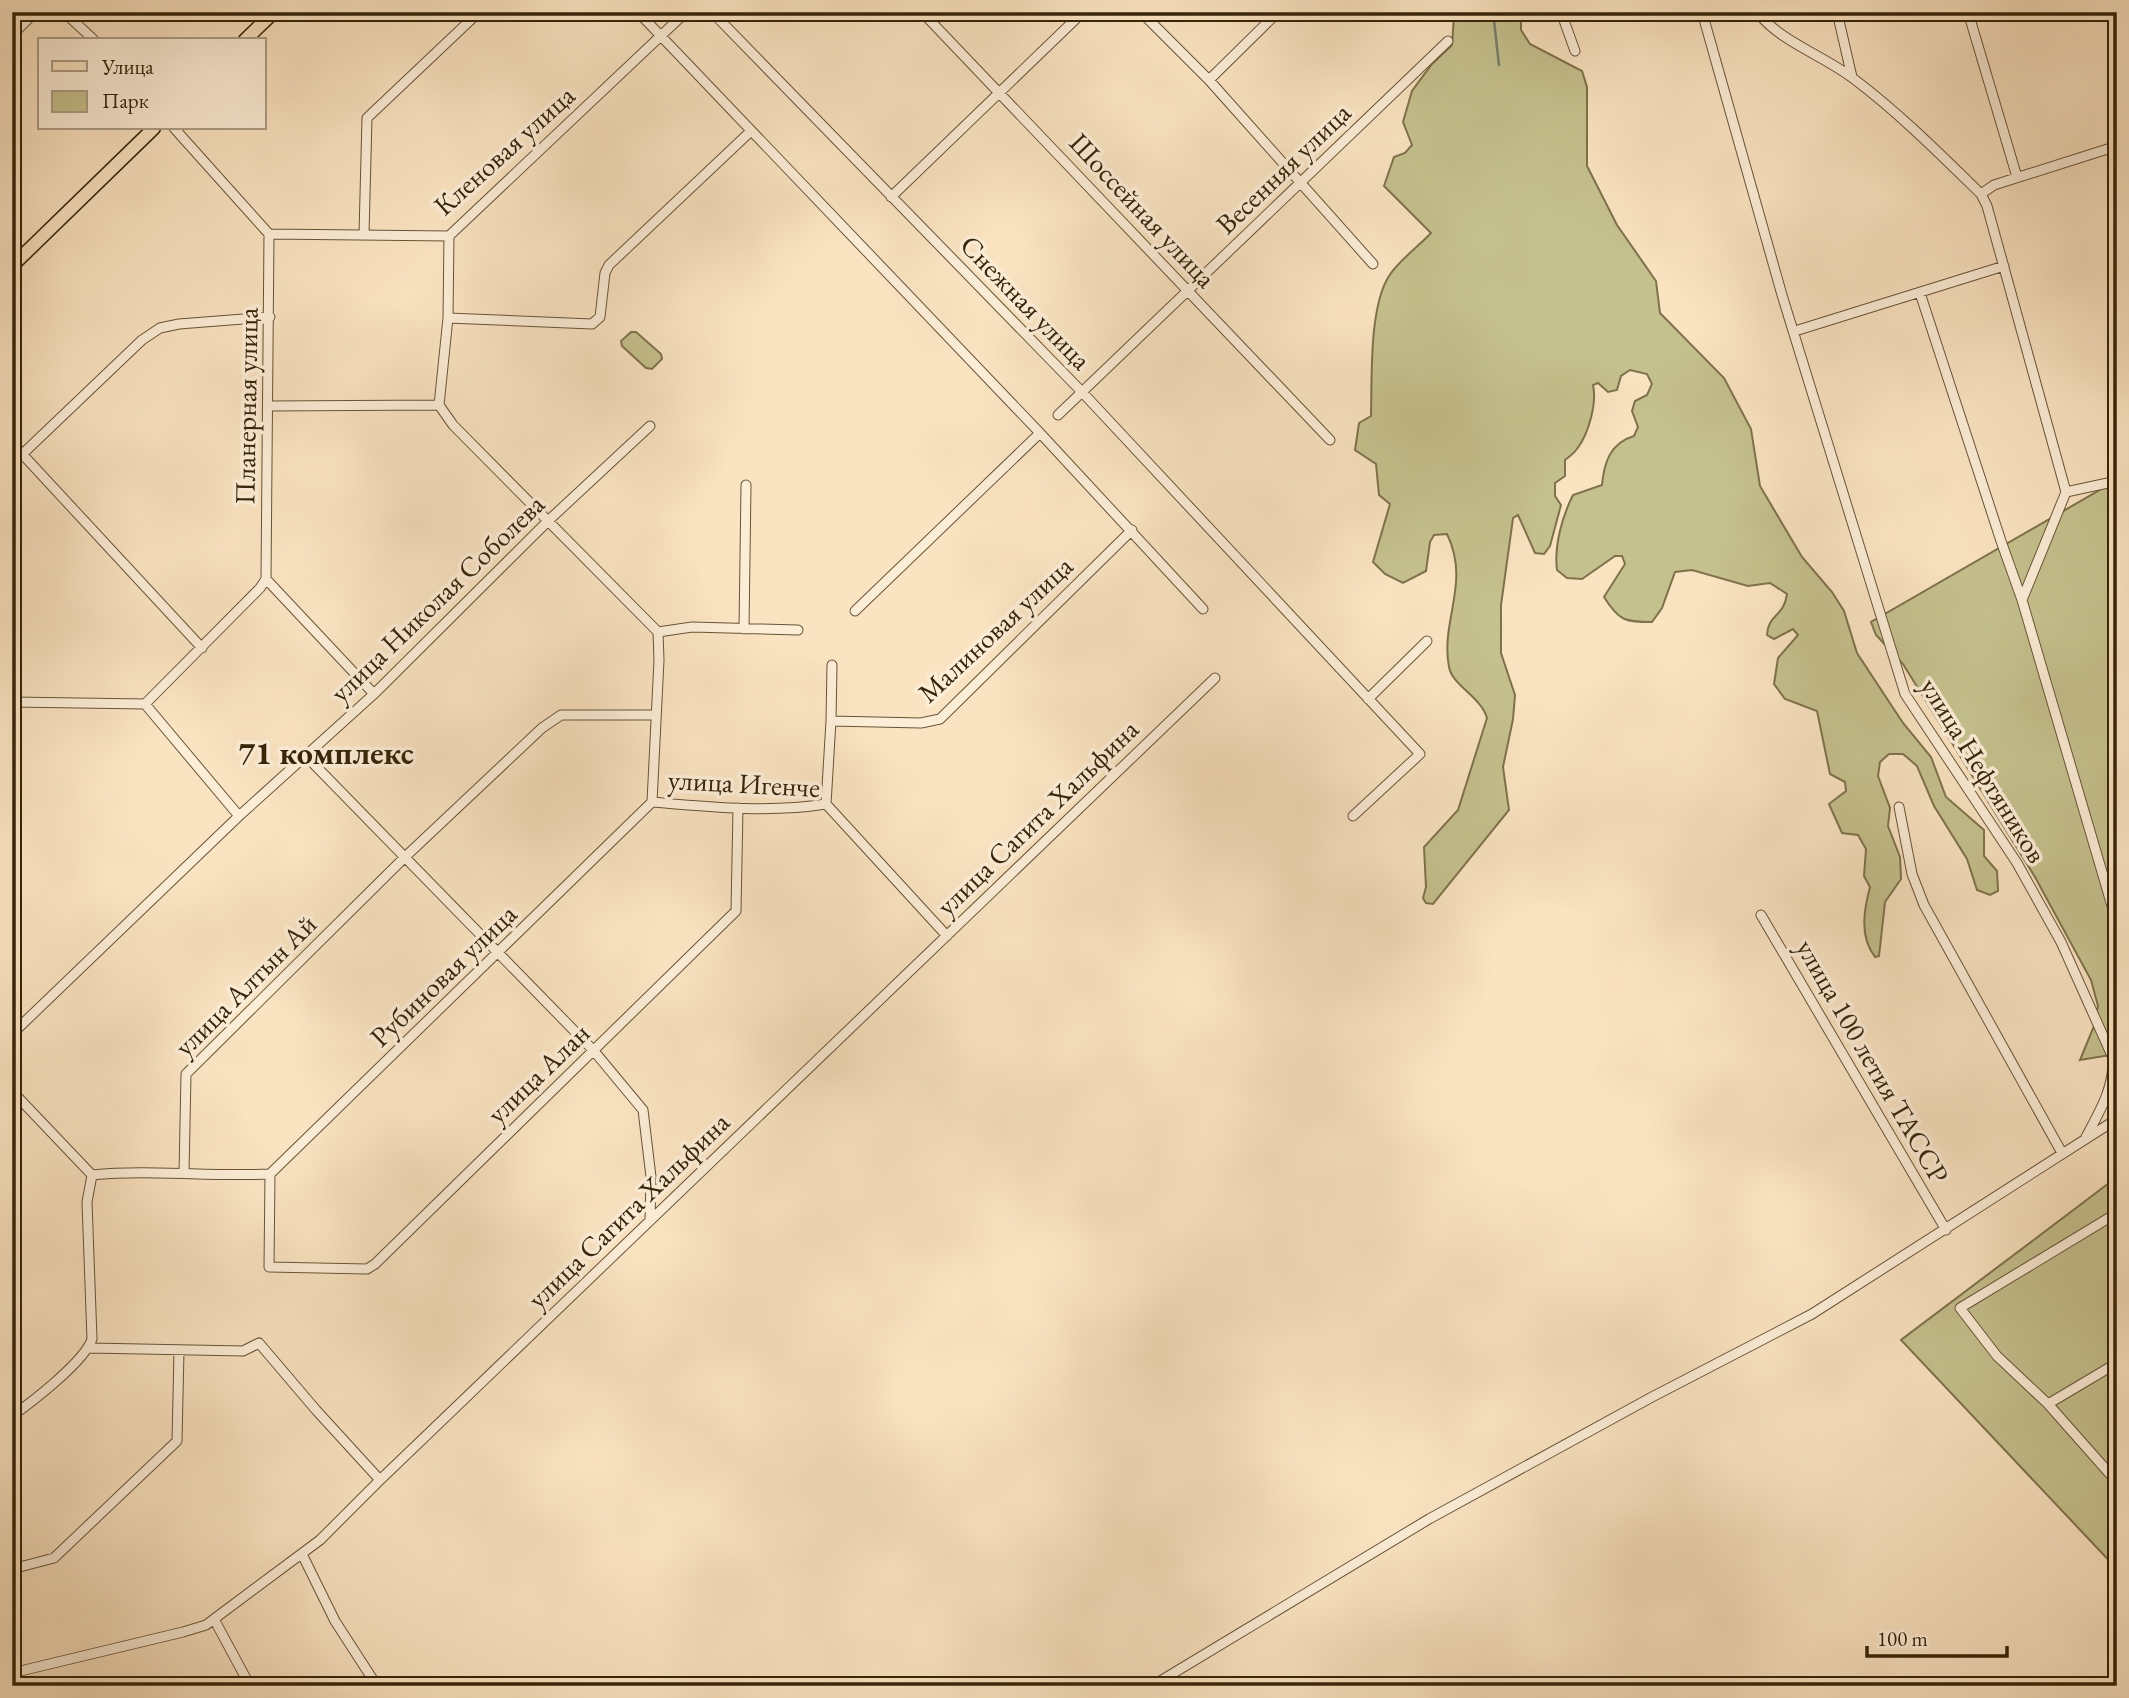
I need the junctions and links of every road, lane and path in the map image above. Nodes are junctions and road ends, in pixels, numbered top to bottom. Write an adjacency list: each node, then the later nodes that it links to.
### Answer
1 (35, 12): 18 (street)
2 (64, 12): 20 (street)
3 (274, 12): 21 (main road)
4 (478, 12): 37 (street)
5 (638, 12): 19 (street)
6 (686, 12): 19 (street, Кленовая улица)
7 (712, 12): 35 (street, Снежная улица)
8 (922, 12): 27 (street, Шоссейная улица)
9 (1083, 12): 27 (street)
10 (1140, 12): 26 (street)
11 (1278, 12): 26 (street)
12 (1561, 12): 24 (street)
13 (1702, 12): 46 (street, улица Нефтяников)
14 (1757, 12): 25 (street)
15 (1837, 12): 25 (street)
16 (1968, 12): 32 (street)
17 (2110, 12): 22 (street)
18 (12, 35)
19 (660, 37): 30 (street); 38 (street, Кленовая улица)
20 (92, 38)
21 (247, 38)
22 (2117, 38)
23 (1448, 41): 33 (street, Весенняя улица)
24 (1575, 51)
25 (1852, 77): 34 (street)
26 (1209, 80): 33 (street)
27 (1001, 93): 35 (street); 42 (street, Шоссейная улица)
28 (152, 130): 40 (main road)
29 (176, 130): 36 (street)
30 (751, 131): 45 (street); 52 (street)
31 (2117, 146): 32 (street)
32 (2017, 177): 34 (street)
33 (1302, 183): 39 (street); 42 (street, Весенняя улица)
34 (1981, 194): 41 (street)
35 (891, 197): 47 (street, Снежная улица)
36 (269, 234): 37 (street, Кленовая улица); 44 (street, Планерная улица)
37 (364, 234): 38 (street, Кленовая улица)
38 (449, 236): 45 (street)
39 (1373, 264)
40 (12, 266)
41 (2004, 266): 43 (street); 59 (street)
42 (1187, 289): 47 (street, Весенняя улица); 53 (street, Шоссейная улица)
43 (1920, 293): 46 (street); 63 (street)
44 (270, 317): 49 (street, Планерная улица); 55 (street)
45 (448, 318): 48 (street)
46 (1795, 331): 95 (street, улица Нефтяников)
47 (1083, 393): 50 (street, Весенняя улица); 74 (street, Снежная улица)
48 (439, 405): 49 (street); 60 (street)
49 (268, 406): 62 (street, Планерная улица)
50 (1058, 415)
51 (650, 426): 60 (street, улица Николая Соболева)
52 (1040, 433): 61 (street); 65 (street)
53 (1330, 440)
54 (12, 443): 55 (street)
55 (23, 454): 56 (street); 70 (street)
56 (12, 464)
57 (2117, 481): 59 (street)
58 (746, 485): 66 (street)
59 (2066, 492): 63 (street)
60 (549, 520): 68 (street); 73 (street, улица Николая Соболева)
61 (1132, 530): 64 (street); 78 (street, Малиновая улица)
62 (266, 579): 70 (street); 73 (street)
63 (2022, 600): 88 (street)
64 (1203, 609)
65 (855, 611)
66 (744, 629): 67 (street); 68 (street)
67 (797, 630)
68 (658, 632): 77 (street)
69 (1427, 641): 74 (street)
70 (202, 648): 76 (street)
71 (832, 665): 78 (street)
72 (1215, 678): 89 (street, улица Сагита Хальфина)
73 (374, 694): 79 (street, улица Николая Соболева)
74 (1368, 699): 85 (street, Снежная улица)
75 (12, 702): 76 (street)
76 (145, 704): 84 (street)
77 (655, 715): 80 (street); 86 (street, улица Алтын Ай)
78 (831, 721): 81 (street)
79 (305, 755): 84 (street, улица Николая Соболева); 86 (street)
80 (652, 802): 83 (street, улица Игенче); 90 (street, Рубиновая улица)
81 (826, 804): 83 (street, улица Игенче); 89 (street, улица Игенче)
82 (1899, 807): 96 (street)
83 (738, 808): 92 (street, улица Алан)
84 (239, 816): 91 (street, улица Николая Соболева)
85 (1353, 816)
86 (405, 857): 90 (street); 97 (street, улица Алтын Ай)
87 (1761, 915): 102 (street, улица 100 летия ТАССР)
88 (2117, 923)
89 (947, 936): 101 (street, улица Сагита Хальфина)
90 (497, 954): 92 (street); 98 (street, Рубиновая улица)
91 (12, 1034)
92 (594, 1051): 98 (street, улица Алан); 101 (street)
93 (12, 1091): 99 (street)
94 (2117, 1119): 95 (street)
95 (2086, 1137): 96 (street)
96 (2062, 1153): 102 (street)
97 (184, 1172): 98 (street); 99 (street)
98 (270, 1174)
99 (92, 1175): 103 (street)
100 (2117, 1213): 106 (street)
101 (650, 1220): 108 (street, улица Сагита Хальфина)
102 (1946, 1230): 116 (street)
103 (89, 1348): 104 (street); 107 (street)
104 (178, 1351): 108 (street); 111 (street)
105 (2117, 1363): 106 (street)
106 (2048, 1404): 109 (street)
107 (12, 1416)
108 (380, 1480): 110 (street, улица Сагита Хальфина)
109 (2117, 1482)
110 (302, 1554): 112 (street, улица Сагита Хальфина); 115 (street)
111 (12, 1569)
112 (214, 1619): 113 (street, улица Сагита Хальфина); 114 (street)
113 (12, 1673)
114 (250, 1686)
115 (377, 1686)
116 (1152, 1686)

